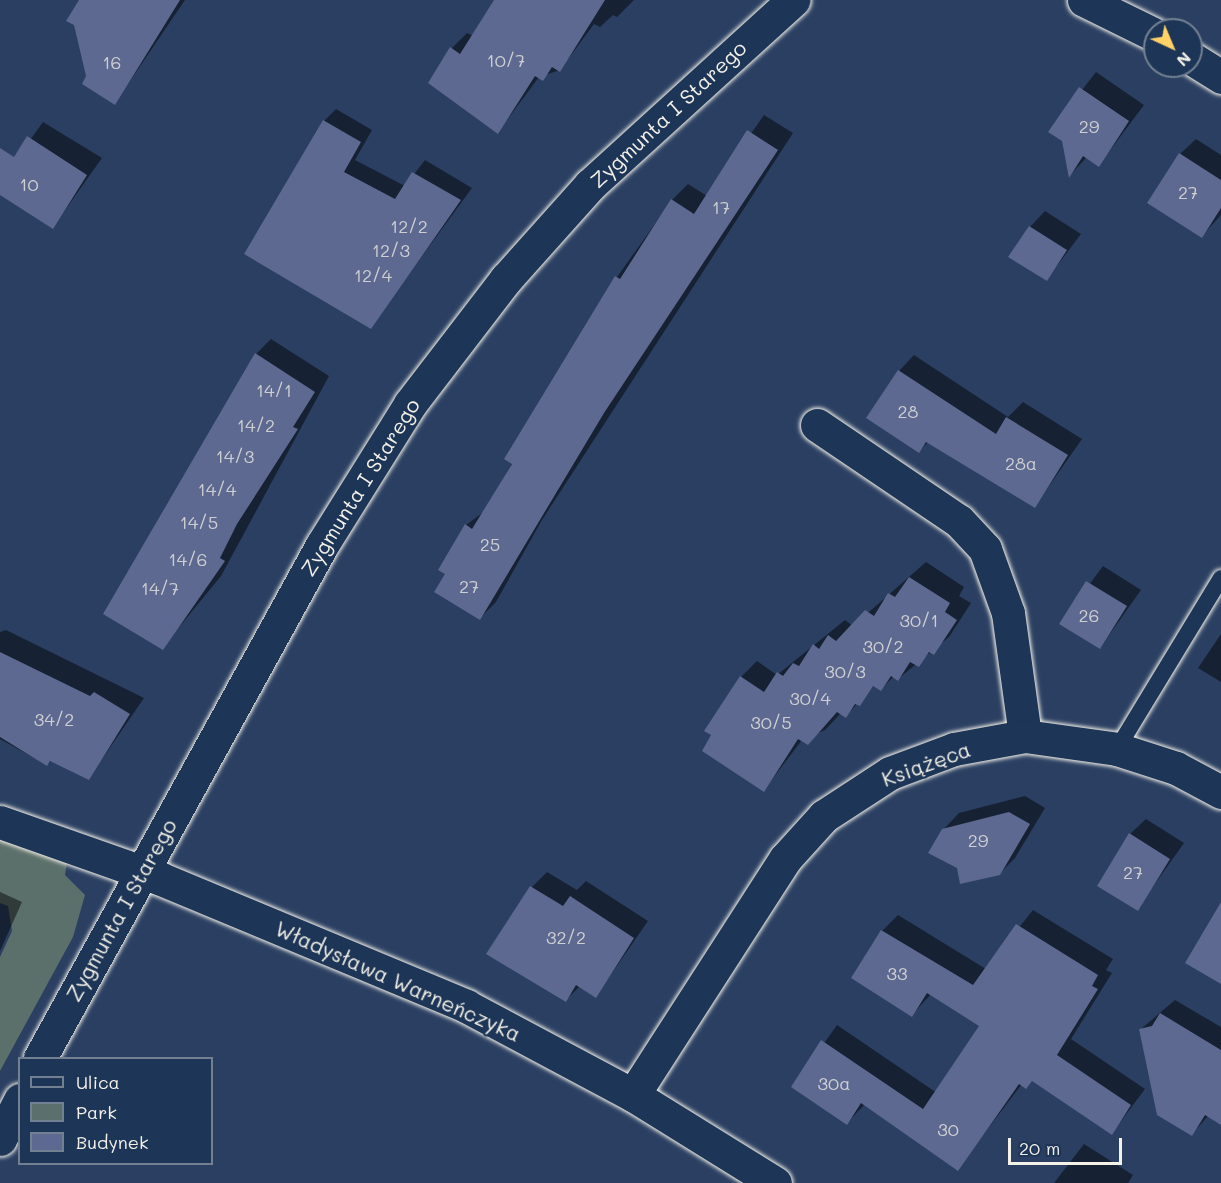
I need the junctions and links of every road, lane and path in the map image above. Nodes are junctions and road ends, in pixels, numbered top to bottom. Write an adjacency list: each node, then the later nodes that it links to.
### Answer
1 (793, 0): 12 (street, Zygmunta I Starego)
2 (1084, 0): 3 (street)
3 (1143, 29)
4 (1203, 66): 5 (street)
5 (1221, 77)
6 (817, 425): 8 (street)
7 (1221, 578): 9 (lane)
8 (1025, 736): 9 (street, Książęca); 14 (street, Książęca)
9 (1117, 748): 10 (street, Książęca)
10 (1221, 792)
11 (0, 822): 12 (street, Władysława Warneńczyka)
12 (142, 872): 13 (street, Zygmunta I Starego); 14 (street, Władysława Warneńczyka)
13 (41, 1057)
14 (633, 1095): 17 (street, Władysława Warneńczyka)
15 (18, 1104): 16 (street)
16 (0, 1139)
17 (775, 1183)

